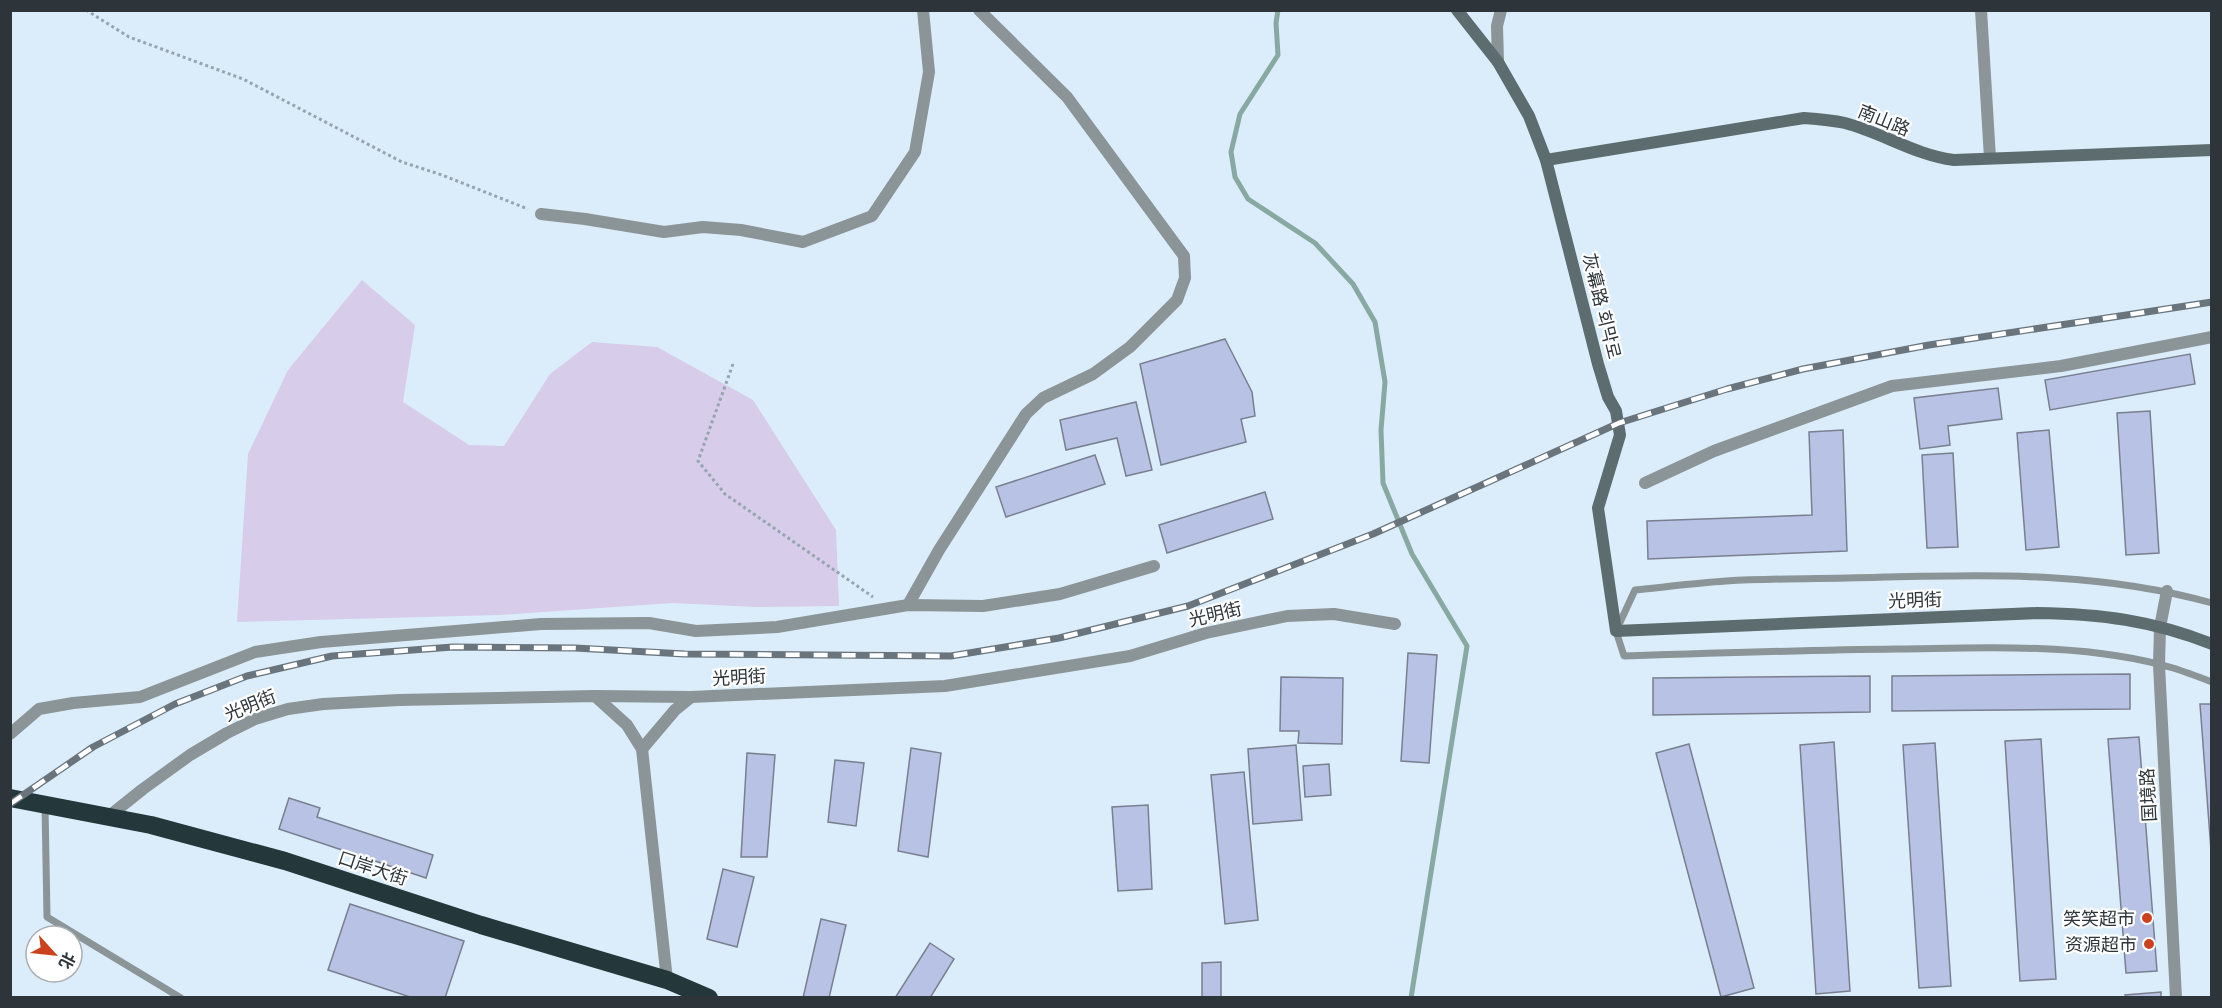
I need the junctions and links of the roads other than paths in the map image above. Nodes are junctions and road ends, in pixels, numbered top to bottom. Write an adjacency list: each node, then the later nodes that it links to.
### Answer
1 (923, 10): 10 (street)
2 (979, 10): 16 (street)
3 (1457, 10): 6 (main road, 灰幕路 회막로)
4 (1501, 10): 6 (street)
5 (1981, 10): 8 (street)
6 (1498, 62): 9 (main road, 灰幕路 회막로)
7 (2211, 150): 8 (main road, 南山路)
8 (1990, 158): 9 (main road, 南山路)
9 (1546, 160): 19 (main road, 灰幕路 회막로)
10 (540, 214)
11 (2211, 337): 12 (street)
12 (1645, 483)
13 (1154, 566): 16 (street)
14 (2168, 591): 15 (lane); 18 (street, 国境路); 19 (lane)
15 (2211, 603)
16 (908, 605): 25 (street)
17 (1395, 624): 24 (street, 光明街)
18 (2160, 627): 19 (main road, 光明街); 20 (main road, 光明街); 21 (street, 国境路)
19 (1616, 631): 21 (lane)
20 (2211, 644)
21 (2159, 665): 22 (lane); 33 (street, 国境路)
22 (2211, 682)
23 (595, 696): 24 (street, 光明街); 26 (street); 29 (street, 光明街)
24 (691, 697): 26 (street)
25 (10, 734)
26 (642, 749): 30 (street)
27 (14, 798): 28 (highway, 口岸大街)
28 (45, 805): 29 (highway, 口岸大街); 31 (lane)
29 (108, 818): 30 (highway, 口岸大街)
30 (667, 980): 32 (highway, 口岸大街)
31 (181, 998)
32 (709, 998)
33 (2176, 998)

